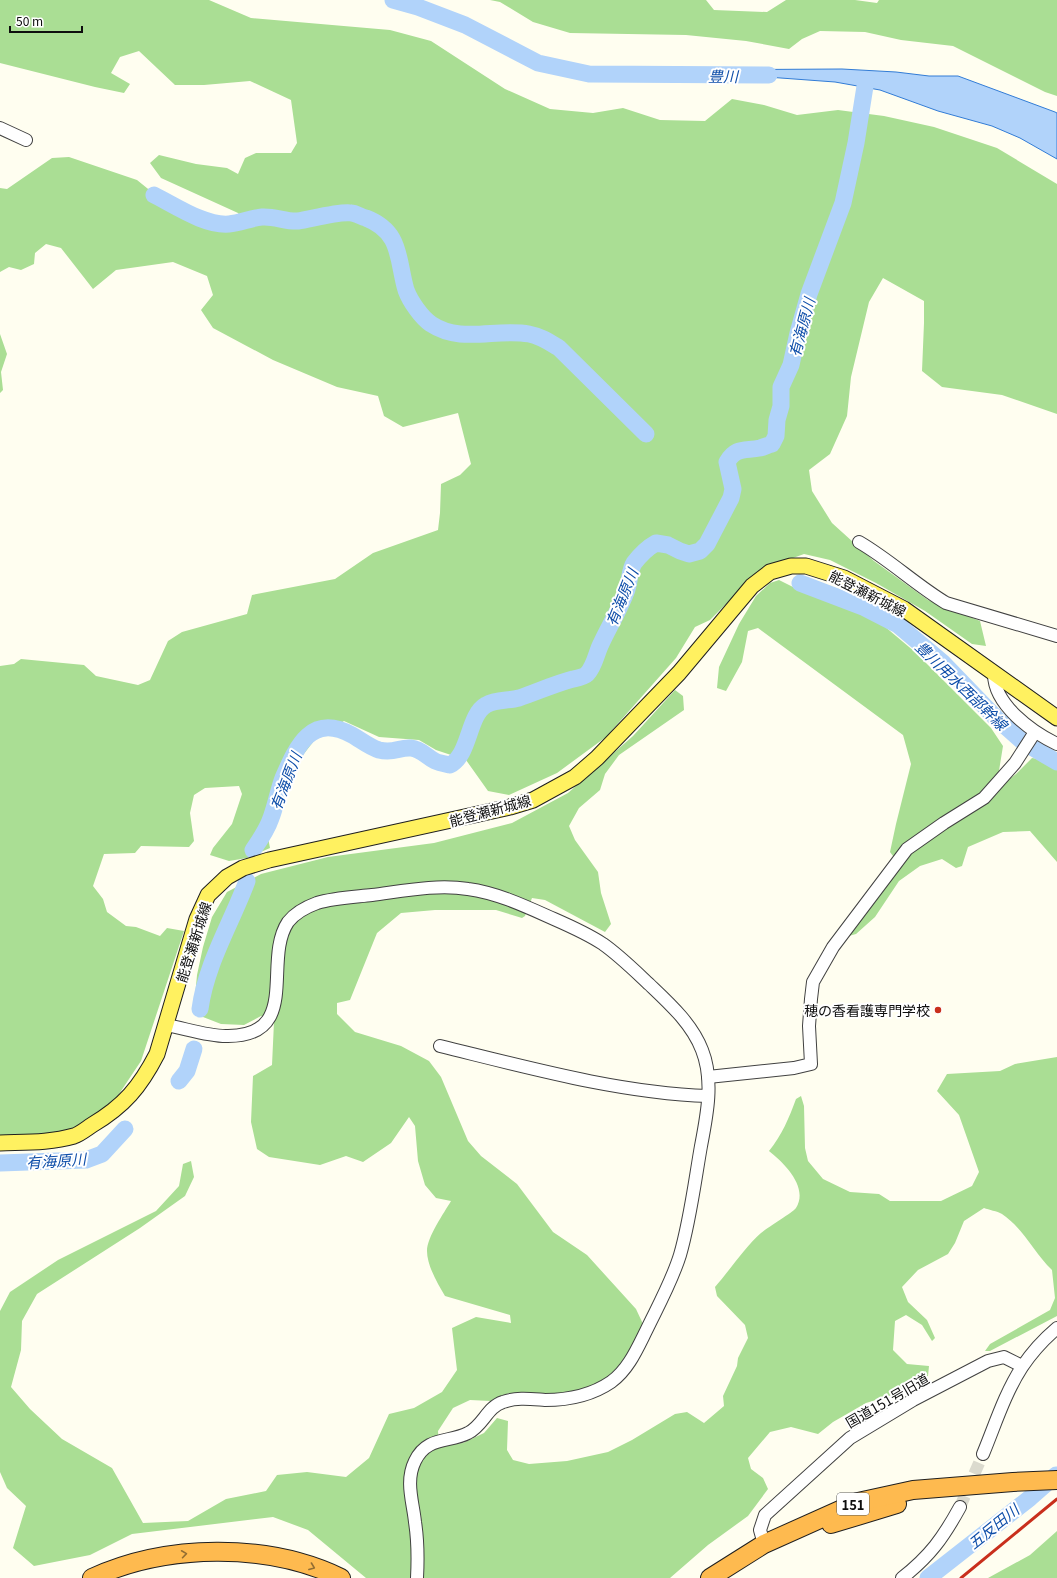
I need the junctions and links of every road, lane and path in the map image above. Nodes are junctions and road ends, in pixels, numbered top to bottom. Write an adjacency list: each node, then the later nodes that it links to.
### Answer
1 (0, 128): 2 (street)
2 (26, 140)
3 (859, 542): 4 (street)
4 (1057, 636)
5 (994, 674): 6 (main road, 能登瀬新城線); 7 (street); 9 (main road, 能登瀬新城線)
6 (1057, 718)
7 (1034, 735): 8 (street); 11 (street)
8 (1057, 744)
9 (166, 1025): 11 (street); 13 (main road, 能登瀬新城線)
10 (440, 1046): 12 (street)
11 (708, 1077): 12 (street)
12 (708, 1096): 25 (street)
13 (0, 1143)
14 (1057, 1328): 15 (street)
15 (1022, 1366): 16 (street); 20 (street, 国道151号旧道)
16 (984, 1454)
17 (1057, 1480): 18 (highway, 151)
18 (1014, 1482): 20 (highway, 151); 27 (highway, 151)
19 (960, 1507): 28 (street)
20 (764, 1544): 26 (highway, 151)
21 (92, 1578): 24 (highway, one-way to 24)
22 (127, 1578): 23 (highway)
23 (308, 1578)
24 (341, 1578)
25 (417, 1578)
26 (710, 1578)
27 (727, 1578)
28 (902, 1578)

